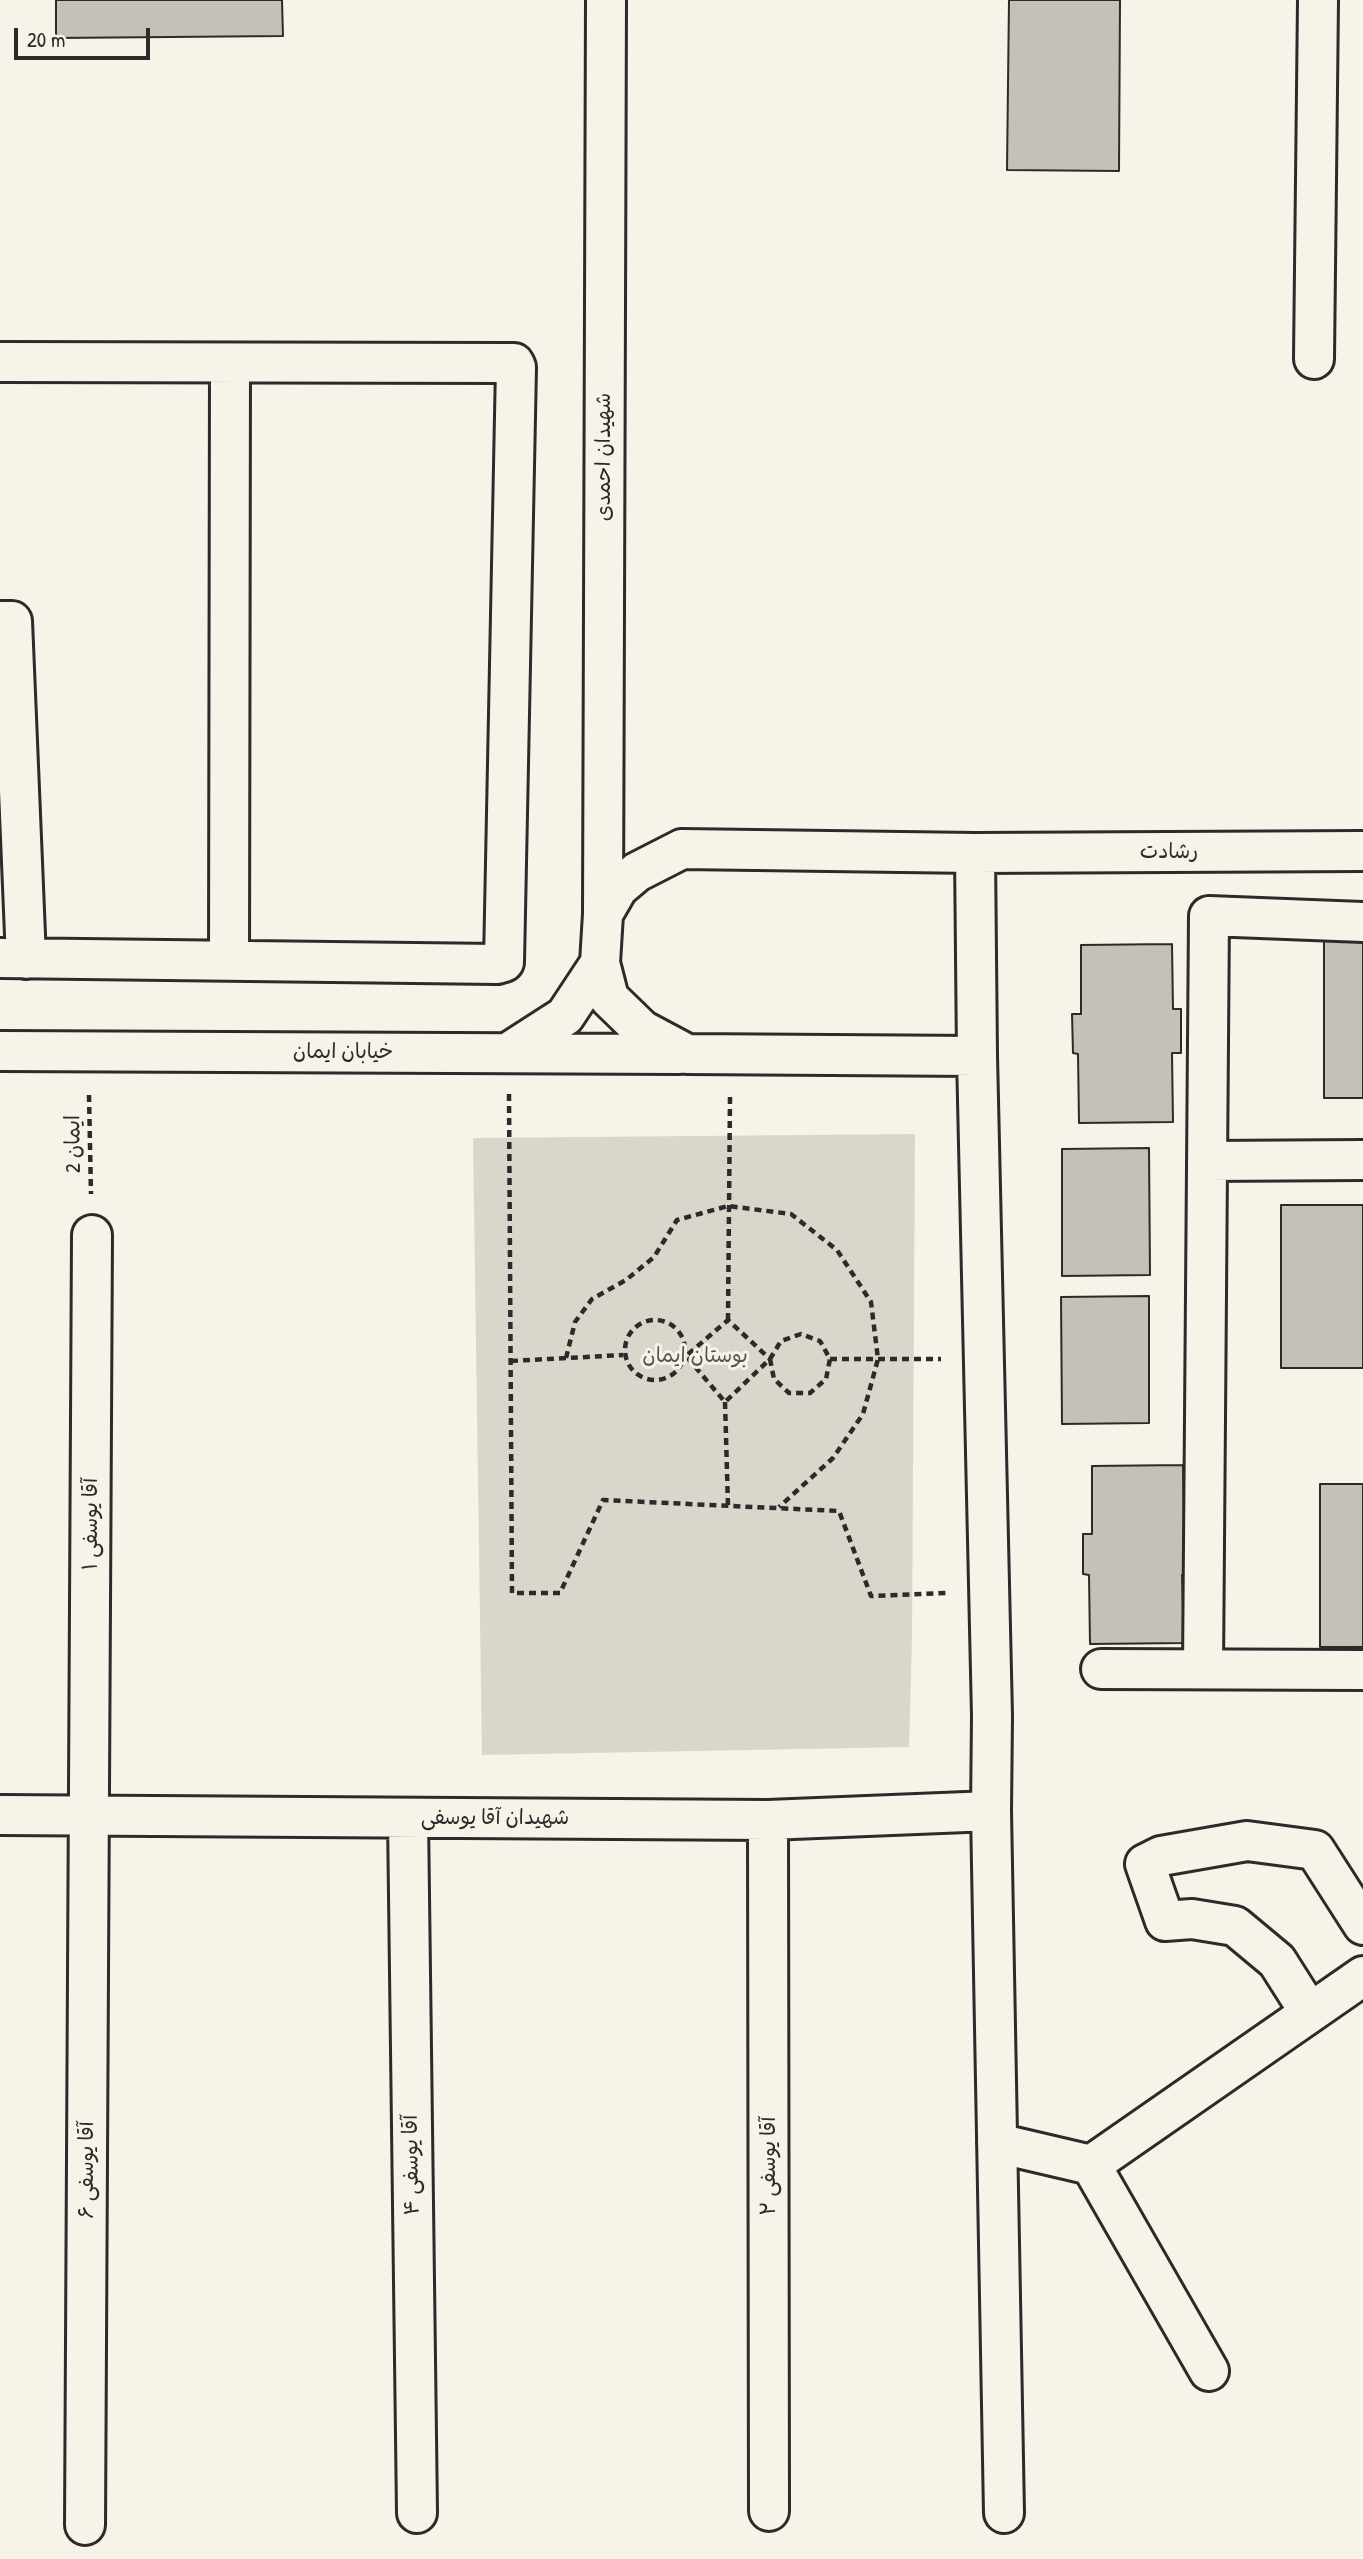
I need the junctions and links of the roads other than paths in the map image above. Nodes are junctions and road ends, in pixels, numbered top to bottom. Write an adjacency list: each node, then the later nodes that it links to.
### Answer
1 (606, 0): 9 (street, شهیدان احمدی)
2 (1318, 0): 3 (street)
3 (1314, 359)
4 (0, 362): 5 (street)
5 (230, 363): 12 (street); 12 (street)
6 (0, 621): 11 (street)
7 (1363, 851): 8 (street, رشادت)
8 (975, 853): 9 (street, رشادت); 17 (street)
9 (603, 914): 13 (street, شهیدان احمدی)
10 (1363, 922): 19 (street)
11 (13, 959): 12 (street)
12 (229, 960)
13 (600, 963): 15 (street); 16 (street)
14 (0, 1051): 15 (street, خیابان ایمان)
15 (509, 1052): 16 (street, خیابان ایمان)
16 (687, 1054): 17 (street, خیابان ایمان)
17 (977, 1055): 24 (street)
18 (1363, 1160): 19 (street)
19 (1207, 1161): 22 (street)
20 (92, 1235): 25 (street, آقا یوسفی ۱)
21 (1101, 1669): 22 (street)
22 (1203, 1669): 23 (street)
23 (1363, 1670)
24 (991, 1811): 28 (street, شهیدان آقا یوسفی); 32 (street)
25 (90, 1814): 26 (street, شهیدان آقا یوسفی); 27 (street, شهیدان آقا یوسفی); 38 (street, آقا یوسفی ۶)
26 (0, 1815)
27 (408, 1818): 28 (street, شهیدان آقا یوسفی); 36 (street, آقا یوسفی ۴)
28 (768, 1820): 35 (street, آقا یوسفی ۲)
29 (1363, 1925): 31 (street)
30 (1363, 1976): 31 (street)
31 (1310, 2013): 33 (street)
32 (997, 2143): 33 (street); 37 (street)
33 (1091, 2165): 34 (street)
34 (1209, 2371)
35 (769, 2511)
36 (417, 2513)
37 (1004, 2514)
38 (85, 2525)

